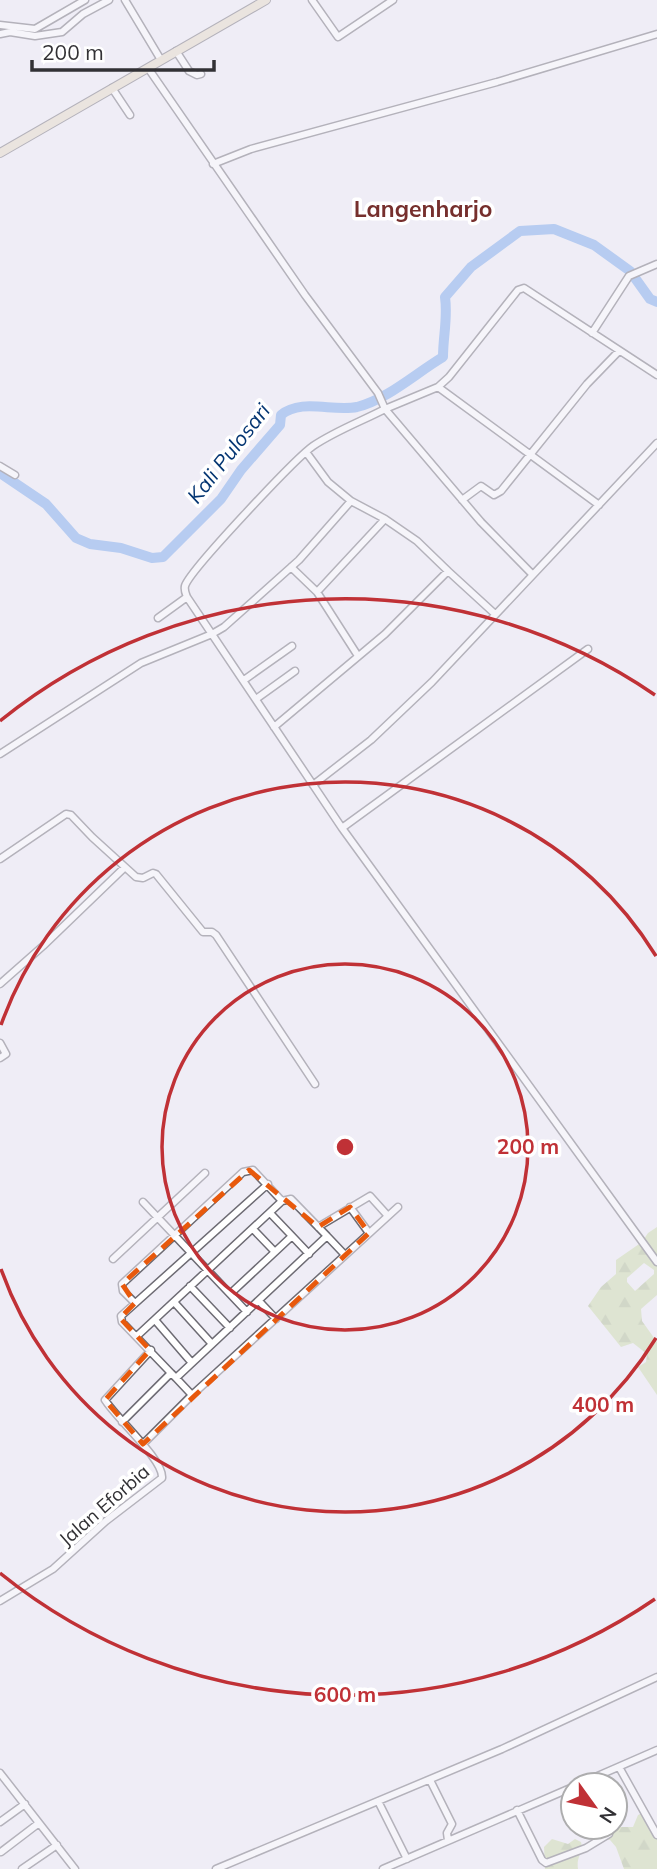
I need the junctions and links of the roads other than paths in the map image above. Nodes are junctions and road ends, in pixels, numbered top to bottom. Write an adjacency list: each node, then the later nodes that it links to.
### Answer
1 (85, 0): 8 (street)
2 (109, 0): 8 (street)
3 (125, 0): 12 (street)
4 (266, 0): 11 (main road)
5 (312, 0): 6 (street)
6 (393, 0)
7 (0, 26): 8 (street)
8 (35, 33): 9 (street)
9 (0, 34)
10 (657, 34): 18 (street)
11 (176, 51): 12 (main road); 14 (street)
12 (161, 60): 13 (main road)
13 (148, 68): 15 (main road); 18 (street)
14 (201, 74)
15 (112, 88): 16 (street); 17 (main road)
16 (130, 115)
17 (1, 150)
18 (213, 164): 24 (street)
19 (657, 264): 20 (street)
20 (592, 333): 21 (street); 23 (street)
21 (619, 351): 22 (street); 27 (street)
22 (657, 375)
23 (438, 387): 24 (street); 27 (street)
24 (385, 410): 26 (street); 30 (street)
25 (657, 443): 32 (street)
26 (306, 452): 31 (street); 38 (street)
27 (530, 455): 30 (street); 32 (street)
28 (0, 466): 29 (street)
29 (15, 475)
30 (462, 500): 36 (street)
31 (351, 501): 33 (street); 34 (street)
32 (599, 505): 36 (street)
33 (385, 519): 35 (street); 37 (street)
34 (291, 567): 37 (street); 41 (street)
35 (448, 571): 39 (street); 44 (street)
36 (532, 574): 39 (street)
37 (317, 592): 44 (street)
38 (187, 597): 40 (street); 41 (street)
39 (495, 614): 50 (street)
40 (158, 618)
41 (212, 634): 46 (street); 49 (street)
42 (292, 646): 46 (street)
43 (588, 649): 51 (street)
44 (358, 656): 48 (street)
45 (295, 671): 47 (street)
46 (244, 680): 47 (street)
47 (256, 699): 48 (street)
48 (274, 727): 50 (street)
49 (0, 754)
50 (313, 785): 51 (street)
51 (342, 828): 78 (street)
52 (0, 859): 53 (street)
53 (124, 867): 54 (street); 57 (street)
54 (0, 984)
55 (0, 1043): 56 (street)
56 (0, 1058)
57 (315, 1084)
58 (205, 1173): 66 (street)
59 (268, 1184): 60 (street); 70 (street); 73 (street)
60 (282, 1201): 64 (street); 67 (street)
61 (144, 1202): 66 (street)
62 (350, 1207): 65 (street); 67 (street); 69 (street)
63 (398, 1207): 65 (street)
64 (270, 1213): 68 (street); 71 (street)
65 (388, 1216): 69 (street)
66 (158, 1217): 70 (street); 77 (street)
67 (318, 1227): 72 (street)
68 (253, 1229): 74 (street); 79 (street)
69 (369, 1233): 76 (street)
70 (175, 1235): 73 (street); 84 (street)
71 (292, 1236): 74 (street); 75 (street)
72 (327, 1236): 75 (street); 76 (street)
73 (191, 1252): 79 (street); 84 (street)
74 (275, 1252): 81 (street)
75 (309, 1254): 82 (street)
76 (345, 1255): 86 (street)
77 (113, 1259)
78 (657, 1262)
79 (207, 1269): 80 (street); 81 (street)
80 (190, 1286): 83 (street); 88 (street)
81 (230, 1294): 85 (street)
82 (259, 1301): 85 (street); 86 (street)
83 (174, 1302): 87 (street); 90 (street)
84 (135, 1303): 89 (street)
85 (247, 1312): 88 (street)
86 (276, 1319): 94 (street)
87 (155, 1320): 89 (street); 92 (street)
88 (230, 1328): 90 (street)
89 (137, 1336): 91 (street)
90 (212, 1344): 92 (street)
91 (151, 1350): 93 (street); 95 (street, Jalan Eforbia)
92 (192, 1363): 93 (street)
93 (173, 1376): 94 (street); 95 (street)
94 (192, 1395): 96 (street)
95 (122, 1422): 96 (street, Jalan Eforbia)
96 (143, 1444): 97 (street, Jalan Eforbia)
97 (0, 1601)
98 (657, 1677): 103 (street)
99 (657, 1750): 100 (street)
100 (619, 1767): 101 (street); 112 (street)
101 (610, 1771)
102 (0, 1773): 104 (street)
103 (430, 1780): 107 (street); 113 (street)
104 (7, 1782): 105 (street); 108 (street)
105 (0, 1788)
106 (559, 1793): 109 (street)
107 (378, 1801): 117 (street); 120 (street)
108 (24, 1804): 110 (street); 111 (street)
109 (517, 1810): 113 (street); 114 (street)
110 (0, 1822)
111 (40, 1824): 115 (street); 116 (street)
112 (657, 1835)
113 (448, 1840): 117 (street)
114 (598, 1841)
115 (57, 1845): 118 (street); 119 (street)
116 (1, 1852)
117 (407, 1859): 121 (street)
118 (71, 1867)
119 (22, 1869)
120 (216, 1869)
121 (383, 1869)

